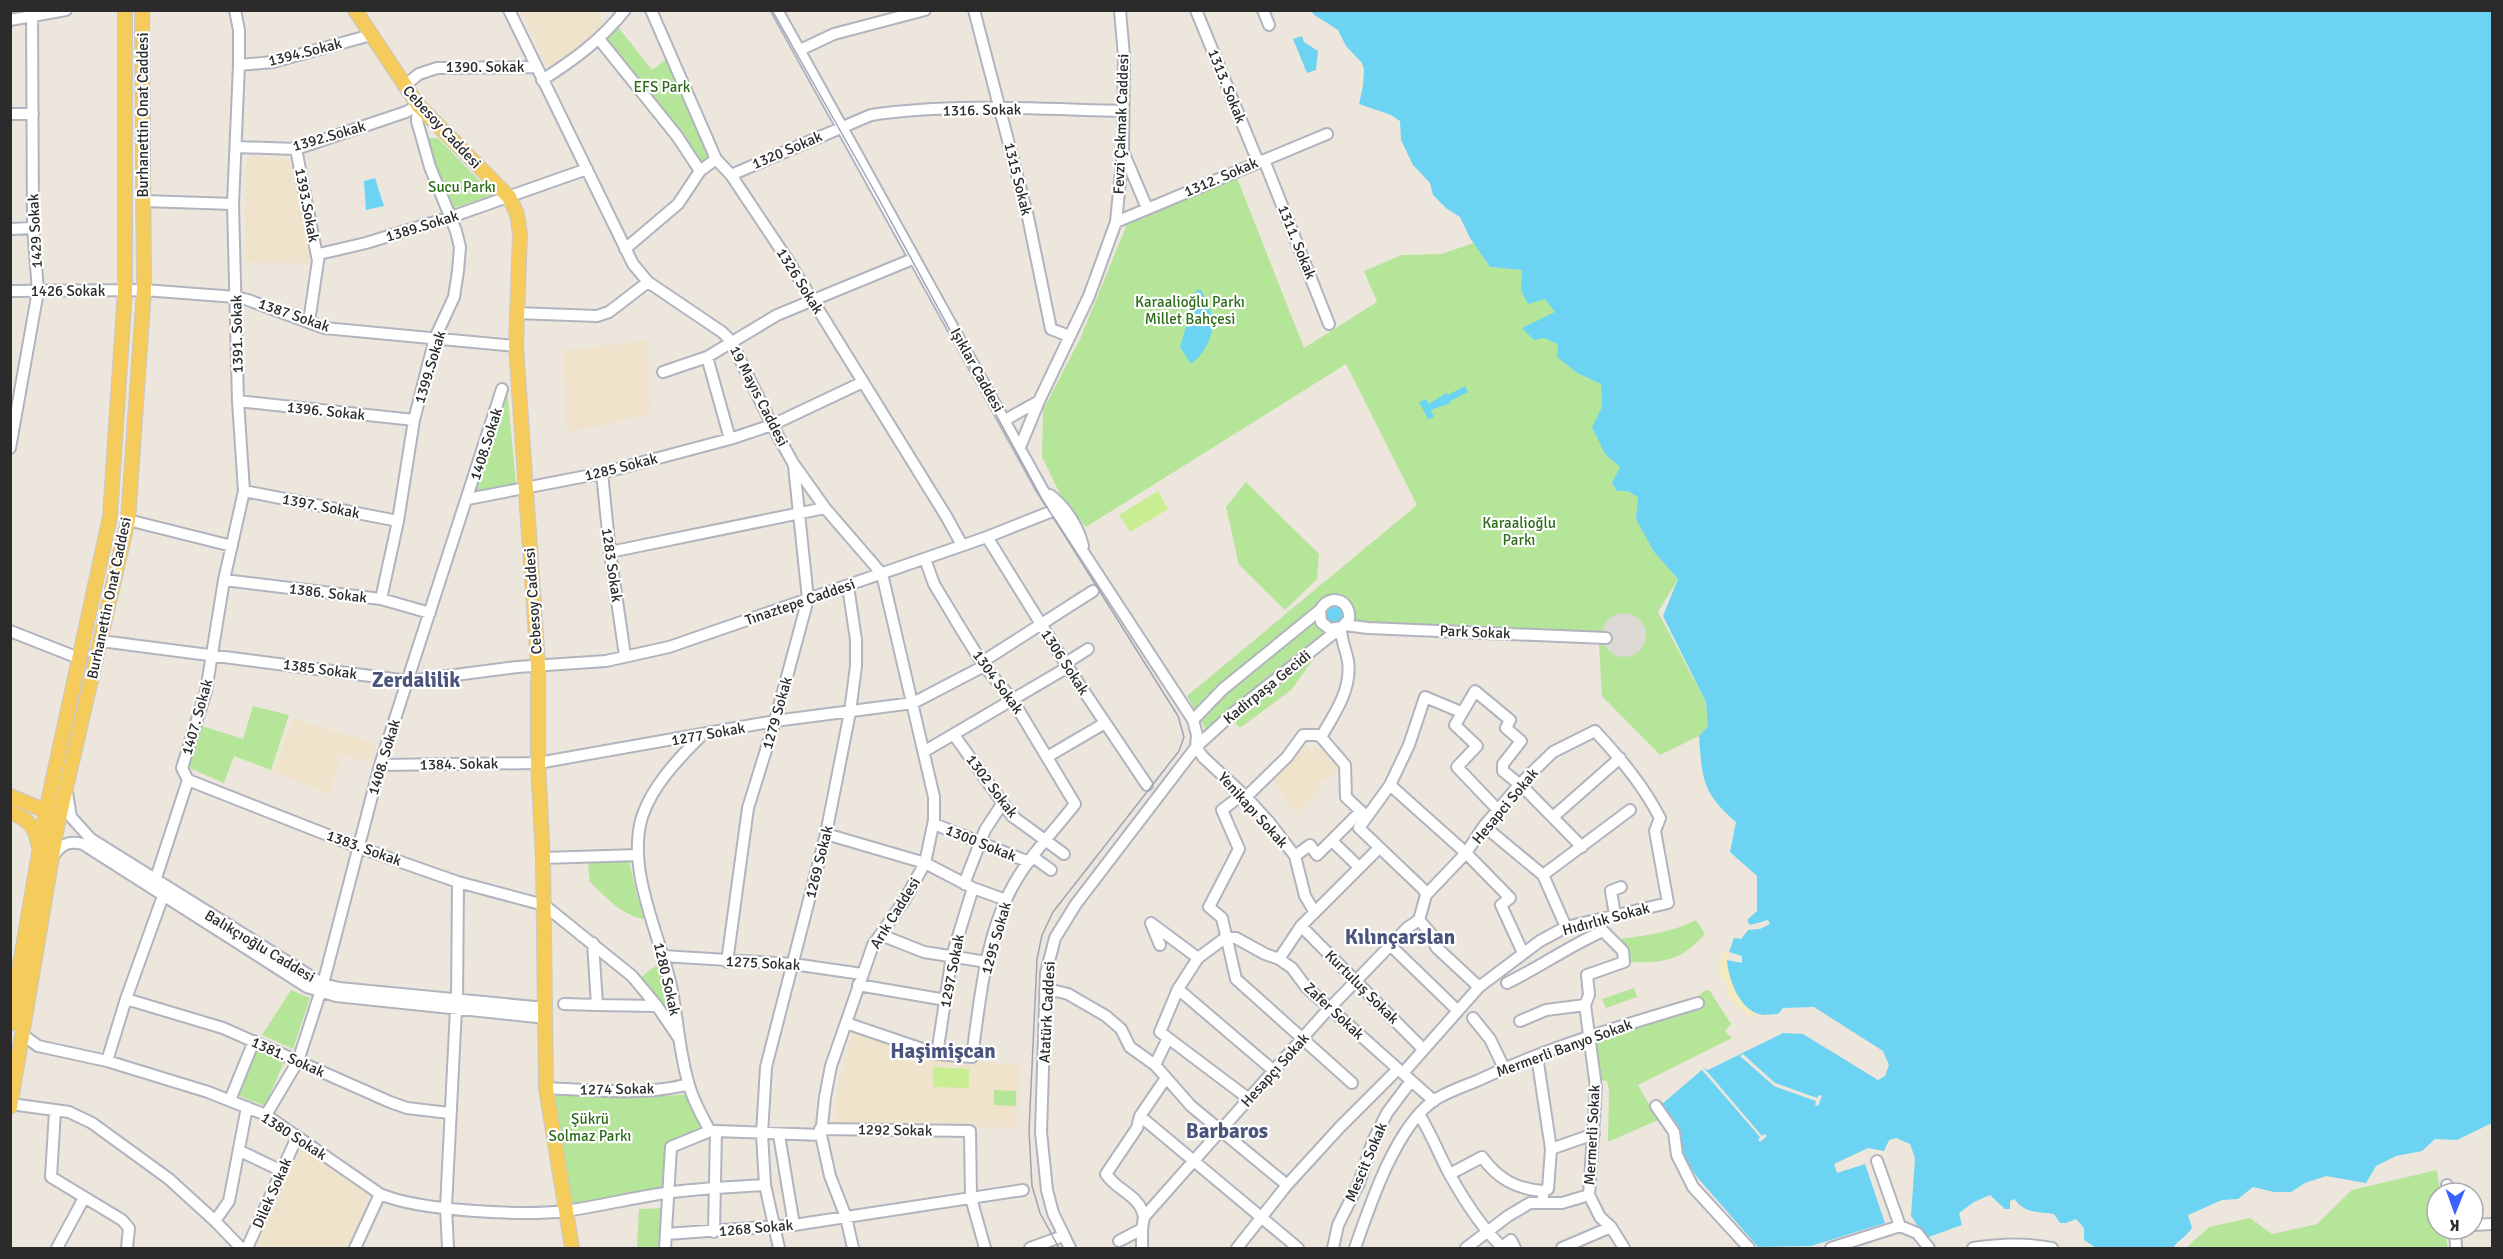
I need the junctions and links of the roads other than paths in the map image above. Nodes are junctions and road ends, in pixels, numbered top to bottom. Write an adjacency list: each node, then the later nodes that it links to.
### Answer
1 (66, 10): 15 (street)
2 (125, 10): 55 (main road, Burhanettin Onat Caddesi)
3 (142, 10): 41 (main road, Burhanettin Onat Caddesi)
4 (235, 10): 21 (street, 1391. Sokak)
5 (355, 10): 18 (main road, Cebesoy Caddesi)
6 (509, 10): 22 (street, 19 Mayıs Caddesi)
7 (625, 10): 19 (street)
8 (651, 10): 35 (street, 1326 Sokak)
9 (777, 10): 20 (street, Işıklar Caddesi)
10 (925, 10): 20 (street)
11 (974, 10): 26 (street, 1315 Sokak)
12 (1120, 10): 27 (street, Fevzi Çakmak Caddesi)
13 (1196, 10): 36 (street, 1313. Sokak)
14 (1263, 10): 17 (street)
15 (32, 13): 16 (street); 29 (street, 1429 Sokak)
16 (10, 20)
17 (1269, 25)
18 (371, 35): 21 (street, 1394.Sokak); 24 (main road, Cebesoy Caddesi)
19 (598, 39): 23 (street); 38 (street)
20 (800, 50): 30 (street, Işıklar Caddesi)
21 (239, 65): 32 (street, 1391. Sokak)
22 (535, 67): 23 (street, 19 Mayıs Caddesi); 24 (street, 1390. Sokak)
23 (543, 80): 37 (street, 19 Mayıs Caddesi)
24 (404, 87): 25 (main road, Cebesoy Caddesi)
25 (418, 105): 33 (street, 1392.Sokak); 40 (main road, Cebesoy Caddesi); 44 (street, 1399.Sokak)
26 (1000, 109): 27 (street, 1316. Sokak); 30 (street, 1316. Sokak); 61 (street, 1315 Sokak)
27 (1123, 111): 34 (street, Fevzi Çakmak Caddesi)
28 (10, 114): 29 (street)
29 (33, 114): 46 (street, 1429 Sokak)
30 (843, 126): 39 (street, 1320 Sokak); 72 (street, Işıklar Caddesi)
31 (1327, 134): 36 (street, 1312. Sokak)
32 (236, 147): 33 (street, 1392.Sokak); 42 (street, 1391. Sokak)
33 (296, 149): 49 (street, 1393.Sokak)
34 (1123, 151): 43 (street); 45 (street, Fevzi Çakmak Caddesi)
35 (716, 159): 38 (street); 39 (street, 1326 Sokak)
36 (1261, 161): 43 (street, 1312. Sokak); 60 (street, 1311. Sokak)
37 (587, 169): 40 (street, 1389.Sokak); 48 (street, 19 Mayıs Caddesi)
38 (700, 171): 48 (street)
39 (731, 175): 57 (street, 1326 Sokak)
40 (508, 197): 44 (street, 1389.Sokak); 58 (main road, Cebesoy Caddesi)
41 (144, 201): 42 (street); 52 (main road, Burhanettin Onat Caddesi)
42 (233, 204): 56 (street, 1391. Sokak)
43 (1147, 208): 45 (street, 1312. Sokak)
44 (451, 217): 49 (street, 1389.Sokak); 62 (street, 1399.Sokak)
45 (1116, 222): 61 (street, Fevzi Çakmak Caddesi)
46 (33, 228): 47 (street); 54 (street, 1429 Sokak)
47 (10, 229)
48 (625, 249): 51 (street, 19 Mayıs Caddesi)
49 (318, 261): 59 (street)
50 (908, 261): 57 (street)
51 (648, 282): 58 (street); 63 (street, 19 Mayıs Caddesi)
52 (144, 290): 55 (street, 1426 Sokak); 56 (street, 1387 Sokak); 86 (main road, Burhanettin Onat Caddesi)
53 (10, 291): 54 (street, 1426 Sokak)
54 (38, 291): 55 (street, 1426 Sokak); 76 (street, 1429 Sokak)
55 (125, 291): 110 (main road, Burhanettin Onat Caddesi)
56 (236, 297): 59 (street, 1387 Sokak); 70 (street, 1391. Sokak)
57 (813, 301): 63 (street); 67 (street, 1326 Sokak)
58 (516, 313): 64 (main road, Cebesoy Caddesi)
59 (309, 322): 62 (street, 1387 Sokak)
60 (1329, 324)
61 (1069, 336): 69 (street, Fevzi Çakmak Caddesi)
62 (435, 338): 64 (street, 1387 Sokak); 71 (street, 1399.Sokak)
63 (731, 341): 65 (street); 73 (street, 19 Mayıs Caddesi)
64 (516, 346): 79 (main road, Cebesoy Caddesi)
65 (707, 357): 66 (street); 74 (street)
66 (663, 372)
67 (863, 382): 73 (street, 1285 Sokak); 89 (street, 1326 Sokak)
68 (502, 389): 82 (street, 1408.Sokak)
69 (1039, 400): 72 (street); 75 (street, Fevzi Çakmak Caddesi)
70 (237, 401): 71 (street, 1396. Sokak); 81 (street, 1391. Sokak)
71 (414, 420): 87 (street, 1399.Sokak)
72 (1005, 420): 75 (street, Işıklar Caddesi)
73 (772, 426): 74 (street, 1285 Sokak); 77 (street, 19 Mayıs Caddesi)
74 (730, 439): 78 (street, 1285 Sokak)
75 (1020, 447): 80 (street, Işıklar Caddesi)
76 (10, 448)
77 (793, 463): 83 (street, 19 Mayıs Caddesi); 85 (street, 1279 Sokak)
78 (602, 473): 79 (street, 1285 Sokak); 91 (street, 1283 Sokak)
79 (525, 488): 82 (street, 1285 Sokak); 112 (main road, Cebesoy Caddesi)
80 (1042, 489): 84 (street, Işıklar Caddesi); 92 (street)
81 (244, 491): 87 (street, 1397. Sokak); 90 (street, 1391. Sokak)
82 (468, 499): 101 (street, 1408. Sokak)
83 (825, 508): 85 (street); 94 (street, 19 Mayıs Caddesi)
84 (1055, 510): 88 (street, Tınaztepe Caddesi); 92 (street, Işıklar Caddesi)
85 (800, 512): 91 (street); 98 (street, 1279 Sokak)
86 (128, 520): 90 (street); 106 (main road, Burhanettin Onat Caddesi)
87 (398, 521): 99 (street, 1399.Sokak)
88 (987, 537): 89 (street, Tınaztepe Caddesi); 102 (street, 1306 Sokak)
89 (962, 545): 93 (street, Tınaztepe Caddesi)
90 (232, 546): 95 (street, 1391. Sokak)
91 (610, 552): 109 (street, 1283 Sokak)
92 (1085, 552): 119 (street, Işıklar Caddesi)
93 (926, 559): 94 (street, Tınaztepe Caddesi); 111 (street, 1304 Sokak)
94 (882, 574): 96 (street, Tınaztepe Caddesi); 116 (street, Arık Caddesi)
95 (224, 580): 99 (street, 1386. Sokak); 108 (street, 1391. Sokak)
96 (848, 586): 98 (street, Tınaztepe Caddesi); 117 (street, 1269 Sokak)
97 (1093, 591): 102 (street, 1277 Sokak)
98 (808, 598): 109 (street, Tınaztepe Caddesi); 120 (street, 1279 Sokak)
99 (381, 599): 101 (street, 1386. Sokak)
100 (1320, 610): 103 (street); 103 (street); 119 (street)
101 (430, 613): 114 (street, 1408. Sokak)
102 (1041, 624): 111 (street, 1277 Sokak); 113 (street, 1306 Sokak)
103 (1342, 627): 105 (street, Park Sokak); 125 (street); 126 (street, Kadirpaşa Gecidi)
104 (10, 631): 110 (street)
105 (1606, 638)
106 (101, 641): 108 (street, 1385 Sokak); 134 (main road, Burhanettin Onat Caddesi)
107 (1088, 649): 113 (street)
108 (213, 654): 114 (street, 1385 Sokak); 132 (street, 1407. Sokak)
109 (626, 656): 112 (street, Tınaztepe Caddesi)
110 (81, 659): 143 (main road, Burhanettin Onat Caddesi)
111 (983, 664): 115 (street, 1304 Sokak); 116 (street, 1277 Sokak)
112 (538, 665): 114 (street, 1385 Sokak); 130 (main road, Cebesoy Caddesi)
113 (1067, 665): 115 (street); 121 (street, 1306 Sokak)
114 (409, 681): 131 (street, 1408. Sokak)
115 (1012, 699): 123 (street); 128 (street, 1304 Sokak)
116 (913, 703): 117 (street, 1277 Sokak); 127 (street, Arık Caddesi)
117 (850, 712): 120 (street, 1277 Sokak); 150 (street, 1269 Sokak)
118 (1461, 712): 133 (street); 136 (street); 141 (street)
119 (1193, 720): 126 (street)
120 (775, 721): 124 (street, 1277 Sokak); 195 (street, 1279 Sokak)
121 (1105, 723): 128 (street); 135 (street, 1306 Sokak)
122 (1595, 732): 129 (street, Hıdırlık Sokak); 133 (street, Hesapci Sokak)
123 (954, 735): 127 (street); 139 (street, 1302 Sokak)
124 (701, 736): 130 (street, 1277 Sokak); 161 (street, 1280 Sokak)
125 (1321, 737): 138 (street); 145 (street)
126 (1196, 747): 138 (street, Yenikapı Sokak); 205 (street, Atatürk Caddesi)
127 (925, 751): 147 (street, Arık Caddesi)
128 (1047, 757): 140 (street, 1304 Sokak)
129 (1620, 758): 146 (street); 179 (street, Hıdırlık Sokak)
130 (538, 763): 131 (street, 1384. Sokak); 163 (main road, Cebesoy Caddesi)
131 (380, 765): 155 (street, 1408. Sokak)
132 (188, 780): 155 (street, 1383. Sokak); 170 (street, 1407. Sokak)
133 (1520, 784): 141 (street, Hesapci Sokak); 146 (street)
134 (67, 785): 149 (main road, Burhanettin Onat Caddesi); 170 (street, Balıkçıoğlu Caddesi)
135 (1147, 785)
136 (1390, 785): 145 (street); 159 (street)
137 (10, 796): 143 (main road)
138 (1244, 796): 162 (street, Yenikapı Sokak); 186 (street)
139 (1002, 804): 151 (street, 1302 Sokak); 154 (street, 1297 Sokak)
140 (1075, 804): 151 (street, 1295 Sokak)
141 (1498, 810): 148 (street, Hesapci Sokak)
142 (1630, 810): 156 (street)
143 (46, 811): 149 (main road); 157 (main road, Burhanettin Onat Caddesi)
144 (10, 812): 157 (main road)
145 (1363, 814): 152 (street); 158 (street)
146 (1553, 817): 156 (street)
147 (934, 824): 154 (street, 1300 Sokak); 166 (street, Arık Caddesi)
148 (1484, 826): 159 (street, Hesapci Sokak); 169 (street)
149 (57, 827): 153 (street, Balıkçıoğlu Caddesi); 164 (main road, Burhanettin Onat Caddesi)
150 (826, 834): 166 (street); 197 (street, 1269 Sokak)
151 (1046, 841): 160 (street, 1302 Sokak); 165 (street, 1295 Sokak)
152 (1332, 841): 162 (street); 167 (street)
153 (75, 842): 164 (street); 174 (street, Balıkçıoğlu Caddesi)
154 (980, 842): 165 (street, 1300 Sokak); 172 (street, 1297 Sokak)
155 (358, 847): 171 (street, 1383. Sokak); 203 (street, 1408. Sokak)
156 (1582, 847): 169 (street)
157 (39, 849): 220 (main road, Burhanettin Onat Caddesi)
158 (1378, 849): 167 (street); 175 (street)
159 (1466, 853): 175 (street, Hesapci Sokak); 190 (street)
160 (1064, 854)
161 (639, 855): 163 (street); 191 (street, 1280 Sokak)
162 (1295, 856): 178 (street, Yenikapı Sokak)
163 (543, 858): 177 (main road, Cebesoy Caddesi)
164 (51, 860): 221 (main road, Burhanettin Onat Caddesi)
165 (1031, 860): 168 (street, 1300 Sokak); 176 (street, 1295 Sokak)
166 (925, 863): 172 (street); 185 (street, Arık Caddesi)
167 (1359, 867): 178 (street)
168 (1051, 870)
169 (1543, 875): 183 (street)
170 (155, 881): 203 (street, Balıkçıoğlu Caddesi)
171 (458, 882): 177 (street, 1383. Sokak); 210 (street)
172 (968, 886): 176 (street); 192 (street, 1297 Sokak)
173 (1621, 887): 179 (street)
174 (163, 896): 203 (street, Balıkçıoğlu Caddesi); 206 (street)
175 (1426, 896): 181 (street)
176 (1006, 900): 196 (street, 1295 Sokak)
177 (544, 905): 187 (street); 216 (main road, Cebesoy Caddesi)
178 (1314, 911): 182 (street)
179 (1615, 915): 180 (street, Hıdırlık Sokak)
180 (1602, 919): 183 (street, Hıdırlık Sokak); 184 (street)
181 (1419, 920): 189 (street, Hesapçı Sokak); 202 (street)
182 (1301, 926): 194 (street); 199 (street, Kurtuluş Sokak)
183 (1566, 927): 190 (street, Hıdırlık Sokak)
184 (1603, 931): 200 (street); 212 (street, Mermerli Sokak)
185 (881, 935): 192 (street); 198 (street, Arık Caddesi)
186 (1225, 938): 193 (street); 194 (street, Zafer Sokak); 225 (street)
187 (593, 943): 211 (street); 213 (street)
188 (1160, 945): 193 (street)
189 (1391, 946): 199 (street, Hesapçı Sokak); 215 (street)
190 (1523, 953): 202 (street, Hıdırlık Sokak)
191 (663, 956): 195 (street, 1275 Sokak); 223 (street, 1280 Sokak)
192 (952, 956): 196 (street); 207 (street, 1297 Sokak)
193 (1198, 958): 204 (street)
194 (1279, 959): 214 (street, Zafer Sokak)
195 (727, 962): 197 (street, 1275 Sokak)
196 (987, 962): 228 (street, 1295 Sokak)
197 (793, 964): 198 (street, 1275 Sokak); 254 (street, 1269 Sokak)
198 (862, 974): 201 (street, Arık Caddesi)
199 (1357, 981): 214 (street, Hesapçı Sokak); 227 (street, Kurtuluş Sokak)
200 (1507, 983)
201 (858, 985): 207 (street); 219 (street, Arık Caddesi)
202 (1479, 987): 215 (street, Hıdırlık Sokak)
203 (321, 988): 210 (street, Balıkçıoğlu Caddesi); 231 (street, 1408. Sokak)
204 (1178, 989): 224 (street); 234 (street)
205 (1045, 992): 232 (street); 288 (street, Atatürk Caddesi)
206 (126, 999): 226 (street, 1381. Sokak); 230 (street)
207 (946, 1000): 228 (street, 1297 Sokak)
208 (1698, 1003): 222 (street, Mermerli Banyo Sokak)
209 (564, 1004): 211 (street)
210 (457, 1005): 216 (street, Balıkçıoğlu Caddesi); 247 (street)
211 (597, 1005): 213 (street)
212 (1586, 1005): 218 (street); 222 (street, Mermerli Sokak)
213 (657, 1006): 223 (street)
214 (1330, 1009): 225 (street, Hesapçı Sokak); 235 (street, Zafer Sokak)
215 (1457, 1010): 227 (street, Hıdırlık Sokak)
216 (545, 1013): 239 (main road, Cebesoy Caddesi)
217 (1473, 1018): 233 (street)
218 (1520, 1021)
219 (846, 1023): 228 (street); 253 (street, Arık Caddesi)
220 (10, 1024)
221 (23, 1035): 230 (street, 1380 Sokak); 243 (main road, Burhanettin Onat Caddesi)
222 (1590, 1036): 229 (street, Mermerli Banyo Sokak); 255 (street, Mermerli Sokak)
223 (678, 1037): 238 (street, 1280 Sokak)
224 (1168, 1038): 232 (street); 240 (street)
225 (1302, 1040): 234 (street, Hesapçı Sokak); 237 (street)
226 (254, 1041): 231 (street, 1381. Sokak); 241 (street)
227 (1423, 1049): 235 (street, Hıdırlık Sokak)
228 (937, 1054)
229 (1537, 1056): 233 (street, Mermerli Banyo Sokak); 258 (street)
230 (107, 1061): 241 (street, 1380 Sokak)
231 (298, 1061): 247 (street, 1381. Sokak); 248 (street, 1408. Sokak)
232 (1155, 1065): 236 (street)
233 (1504, 1068): 242 (street, Mermerli Banyo Sokak)
234 (1274, 1071): 240 (street, Hesapçı Sokak)
235 (1404, 1074): 242 (street, Zafer Sokak); 265 (street); 306 (street, Mescit Sokak)
236 (1166, 1077): 249 (street); 252 (street)
237 (1352, 1083)
238 (688, 1084): 239 (street, 1274 Sokak); 251 (street, 1280 Sokak)
239 (546, 1088): 276 (main road, Cebesoy Caddesi)
240 (1249, 1099): 252 (street, Hesapçı Sokak)
241 (230, 1100): 245 (street, 1380 Sokak)
242 (1434, 1101): 250 (street)
243 (11, 1106): 246 (street)
244 (1656, 1106): 312 (street)
245 (247, 1107): 248 (street, 1380 Sokak); 259 (street)
246 (55, 1111): 272 (street); 279 (street)
247 (449, 1113): 275 (street)
248 (266, 1115): 257 (street, 1380 Sokak)
249 (1140, 1116): 261 (street); 280 (street)
250 (1420, 1116): 263 (street); 307 (street)
251 (713, 1131): 254 (street, 1292 Sokak); 266 (street, 1280 Sokak); 269 (street)
252 (1222, 1131): 261 (street, Hesapçı Sokak); 265 (street)
253 (820, 1132): 256 (street, 1292 Sokak); 273 (street, 1292 Sokak); 277 (street, Arık Caddesi)
254 (762, 1134): 256 (street, 1292 Sokak); 264 (street, 1269 Sokak)
255 (1594, 1134): 258 (street); 271 (street, Mermerli Sokak)
256 (779, 1135): 281 (street)
257 (297, 1137): 262 (street, Dilek Sokak); 270 (street, 1380 Sokak)
258 (1551, 1149): 268 (street)
259 (240, 1151): 262 (street); 279 (street)
260 (1877, 1161): 282 (street)
261 (1193, 1162): 278 (street); 280 (street, Hesapçı Sokak)
262 (282, 1171): 293 (street, Dilek Sokak)
263 (1450, 1174): 268 (street); 286 (street)
264 (765, 1185): 266 (street, 1380 Sokak); 283 (street, 1269 Sokak)
265 (1287, 1185): 278 (street)
266 (715, 1189): 269 (street, 1380 Sokak); 285 (street, 1280 Sokak)
267 (1023, 1190): 273 (street, 1268 Sokak)
268 (1543, 1191): 274 (street)
269 (667, 1192): 276 (street, 1380 Sokak); 287 (street)
270 (380, 1194): 275 (street, 1380 Sokak); 294 (street)
271 (1589, 1195): 274 (street); 284 (street, Mermerli Sokak)
272 (84, 1198): 290 (street); 291 (street)
273 (971, 1198): 277 (street, 1268 Sokak); 300 (street)
274 (1544, 1203): 286 (street)
275 (446, 1207): 276 (street, 1380 Sokak); 295 (street)
276 (565, 1211): 296 (main road, Cebesoy Caddesi)
277 (846, 1216): 281 (street, 1268 Sokak); 299 (street, Arık Caddesi)
278 (1263, 1218): 304 (street); 305 (street)
279 (215, 1221): 292 (street)
280 (1143, 1223): 289 (street, Hesapçı Sokak); 303 (street)
281 (794, 1225): 283 (street, 1268 Sokak)
282 (1900, 1226): 313 (street); 314 (street)
283 (775, 1227): 285 (street, 1268 Sokak); 298 (street, 1269 Sokak)
284 (1611, 1227): 310 (street); 311 (street, Mermerli Sokak)
285 (714, 1232): 287 (street, 1268 Sokak)
286 (1488, 1233): 308 (street); 309 (street)
287 (666, 1234): 297 (street)
288 (1063, 1236): 301 (street); 302 (street, Atatürk Caddesi)
289 (1119, 1241)
290 (57, 1248)
291 (127, 1248)
292 (241, 1248)
293 (247, 1248)
294 (355, 1248)
295 (447, 1248)
296 (572, 1248)
297 (665, 1248)
298 (779, 1248)
299 (853, 1248)
300 (985, 1248)
301 (1030, 1248)
302 (1070, 1248)
303 (1142, 1248)
304 (1237, 1248)
305 (1298, 1248)
306 (1332, 1248)
307 (1354, 1248)
308 (1466, 1248)
309 (1515, 1248)
310 (1562, 1248)
311 (1624, 1248)
312 (1749, 1248)
313 (1831, 1248)
314 (1929, 1248)
315 (1973, 1248): 316 (street)
316 (2052, 1248)

